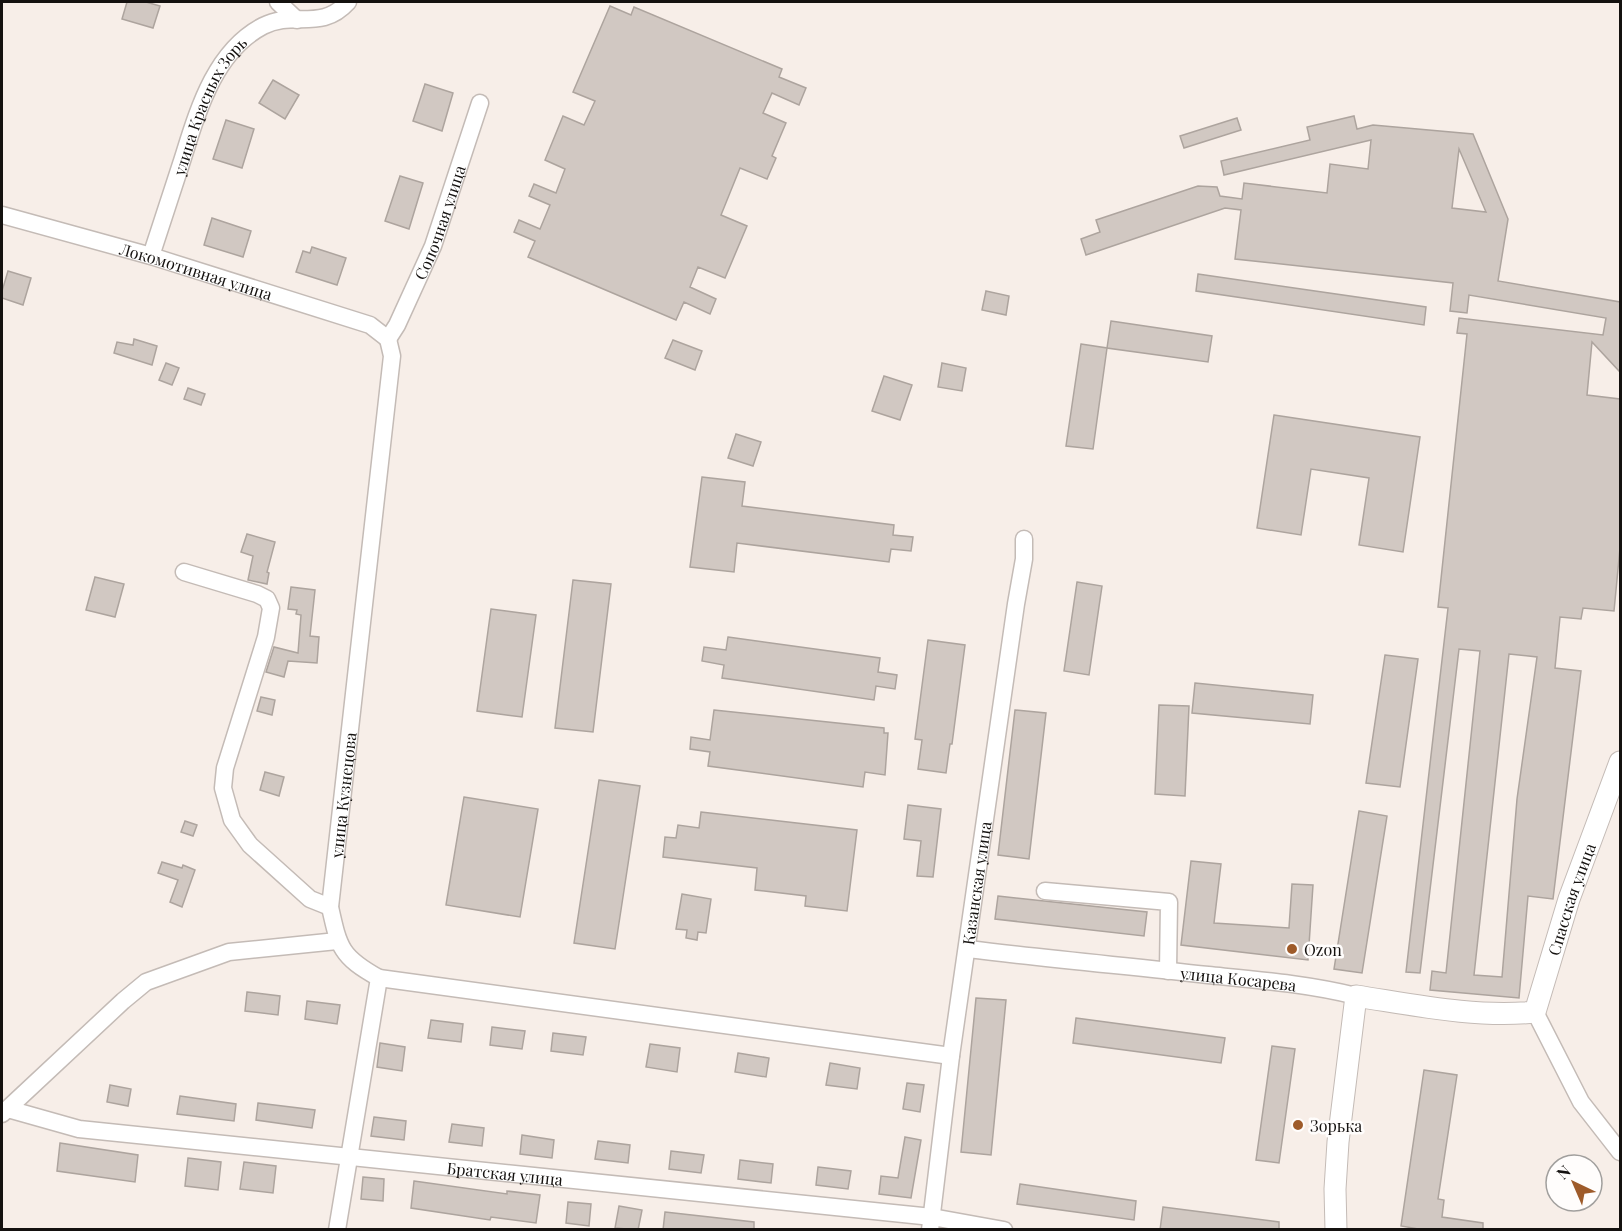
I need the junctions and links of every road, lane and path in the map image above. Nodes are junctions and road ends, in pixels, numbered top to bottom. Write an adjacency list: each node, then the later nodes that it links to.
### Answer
1 (278, 2): 3 (street)
2 (348, 2): 3 (street, улица Красных Зорь)
3 (297, 20): 6 (street, улица Красных Зорь)
4 (480, 103): 7 (street, Сопочная улица)
5 (2, 215): 6 (street, Локомотивная улица)
6 (151, 256): 7 (street, Локомотивная улица)
7 (388, 339): 12 (street, улица Кузнецова)
8 (1024, 539): 14 (street, Казанская улица)
9 (184, 572): 12 (street)
10 (1620, 762): 18 (street, Спасская улица)
11 (1045, 891): 15 (street)
12 (330, 907): 13 (street, улица Кузнецова)
13 (337, 941): 16 (street, улица Кузнецова); 20 (street)
14 (968, 949): 15 (street, улица Косарева); 19 (street, Казанская улица)
15 (1168, 971): 17 (street, улица Косарева)
16 (379, 978): 19 (street); 22 (street)
17 (1356, 996): 18 (street, улица Косарева); 26 (street)
18 (1535, 1012): 21 (street)
19 (951, 1056): 23 (street, Казанская улица)
20 (5, 1112): 22 (street, Братская улица)
21 (1620, 1152)
22 (349, 1157): 23 (street, Братская улица); 24 (street)
23 (931, 1223): 25 (street, Братская улица)
24 (337, 1230)
25 (1004, 1230)
26 (1336, 1230)

